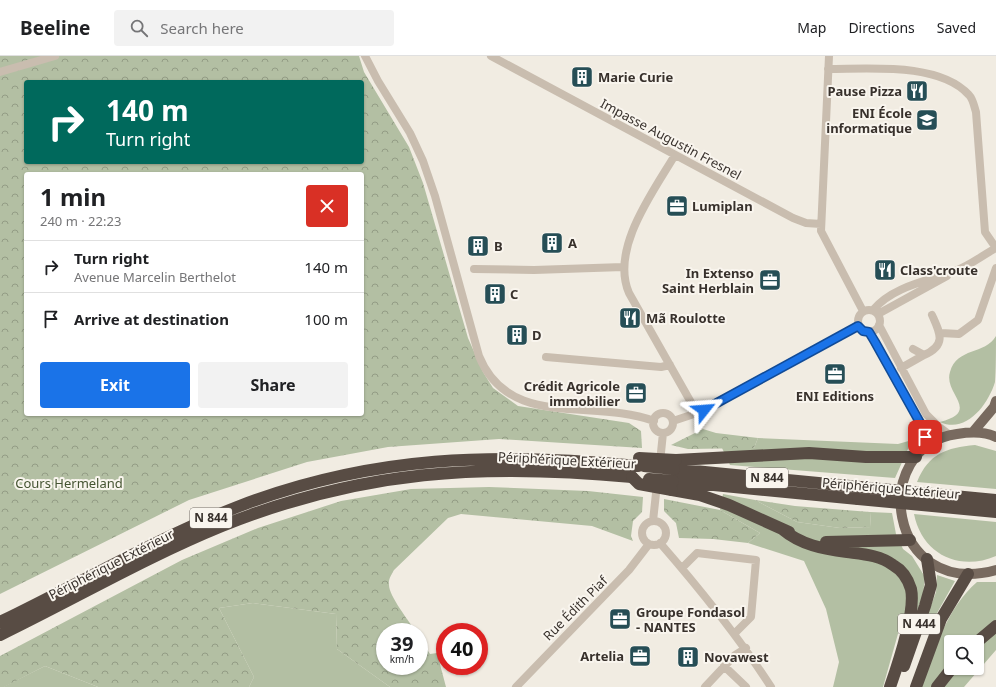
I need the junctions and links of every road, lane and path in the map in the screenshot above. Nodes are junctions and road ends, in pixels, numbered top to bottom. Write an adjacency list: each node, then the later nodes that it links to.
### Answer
1 (55, 56): 6 (street)
2 (365, 56): 27 (street)
3 (490, 56): 7 (street, Impasse Augustin Fresnel)
4 (829, 56): 5 (street)
5 (828, 69): 8 (street); 9 (street)
6 (0, 72)
7 (675, 155): 8 (street, Impasse Augustin Fresnel); 10 (street)
8 (821, 224): 13 (street)
9 (996, 248): 14 (street)
10 (623, 267): 12 (street); 23 (street)
11 (996, 268): 19 (street)
12 (474, 269)
13 (863, 311): 14 (street); 17 (street)
14 (876, 312): 16 (street)
15 (932, 316): 19 (street)
16 (879, 325): 18 (street); 24 (street)
17 (858, 326): 18 (street); 26 (street)
18 (869, 332): 33 (street)
19 (941, 333): 21 (street)
20 (912, 349): 21 (street)
21 (924, 355): 24 (street)
22 (546, 357): 23 (street)
23 (670, 365): 26 (street)
24 (901, 368): 31 (street)
25 (996, 400): 29 (main road)
26 (697, 413): 28 (street)
27 (654, 421): 28 (street); 30 (street)
28 (673, 421): 30 (street)
29 (973, 432): 31 (main road); 32 (main road)
30 (663, 433): 39 (street)
31 (950, 435): 33 (main road)
32 (996, 437)
33 (927, 446): 34 (main road)
34 (916, 457): 35 (highway); 41 (main road)
35 (674, 475): 36 (highway, N 844); 40 (highway); 48 (highway, N 844, bridge); 51 (highway, Périphérique Extérieur / N 844, bridge)
36 (859, 493): 37 (highway, N 844, bridge); 38 (highway, Périphérique Extérieur / N 844, bridge)
37 (996, 500)
38 (996, 512)
39 (653, 521): 42 (street); 43 (street)
40 (782, 530): 41 (highway); 60 (highway)
41 (910, 540): 44 (main road)
42 (660, 543): 43 (street); 45 (street)
43 (649, 544): 56 (street, Rue Édith Piaf)
44 (927, 559): 47 (main road); 61 (highway, N 444)
45 (682, 568): 50 (street); 50 (street)
46 (996, 570): 47 (main road)
47 (968, 574): 62 (highway, N 444)
48 (0, 622)
49 (996, 626): 52 (highway)
50 (735, 633): 53 (street)
51 (0, 635)
52 (984, 636)
53 (746, 648): 54 (street); 59 (street)
54 (724, 666): 57 (street); 58 (street)
55 (946, 675): 63 (highway)
56 (516, 687)
57 (705, 687)
58 (746, 687)
59 (771, 687)
60 (890, 687)
61 (897, 687)
62 (916, 687)
63 (937, 687)

